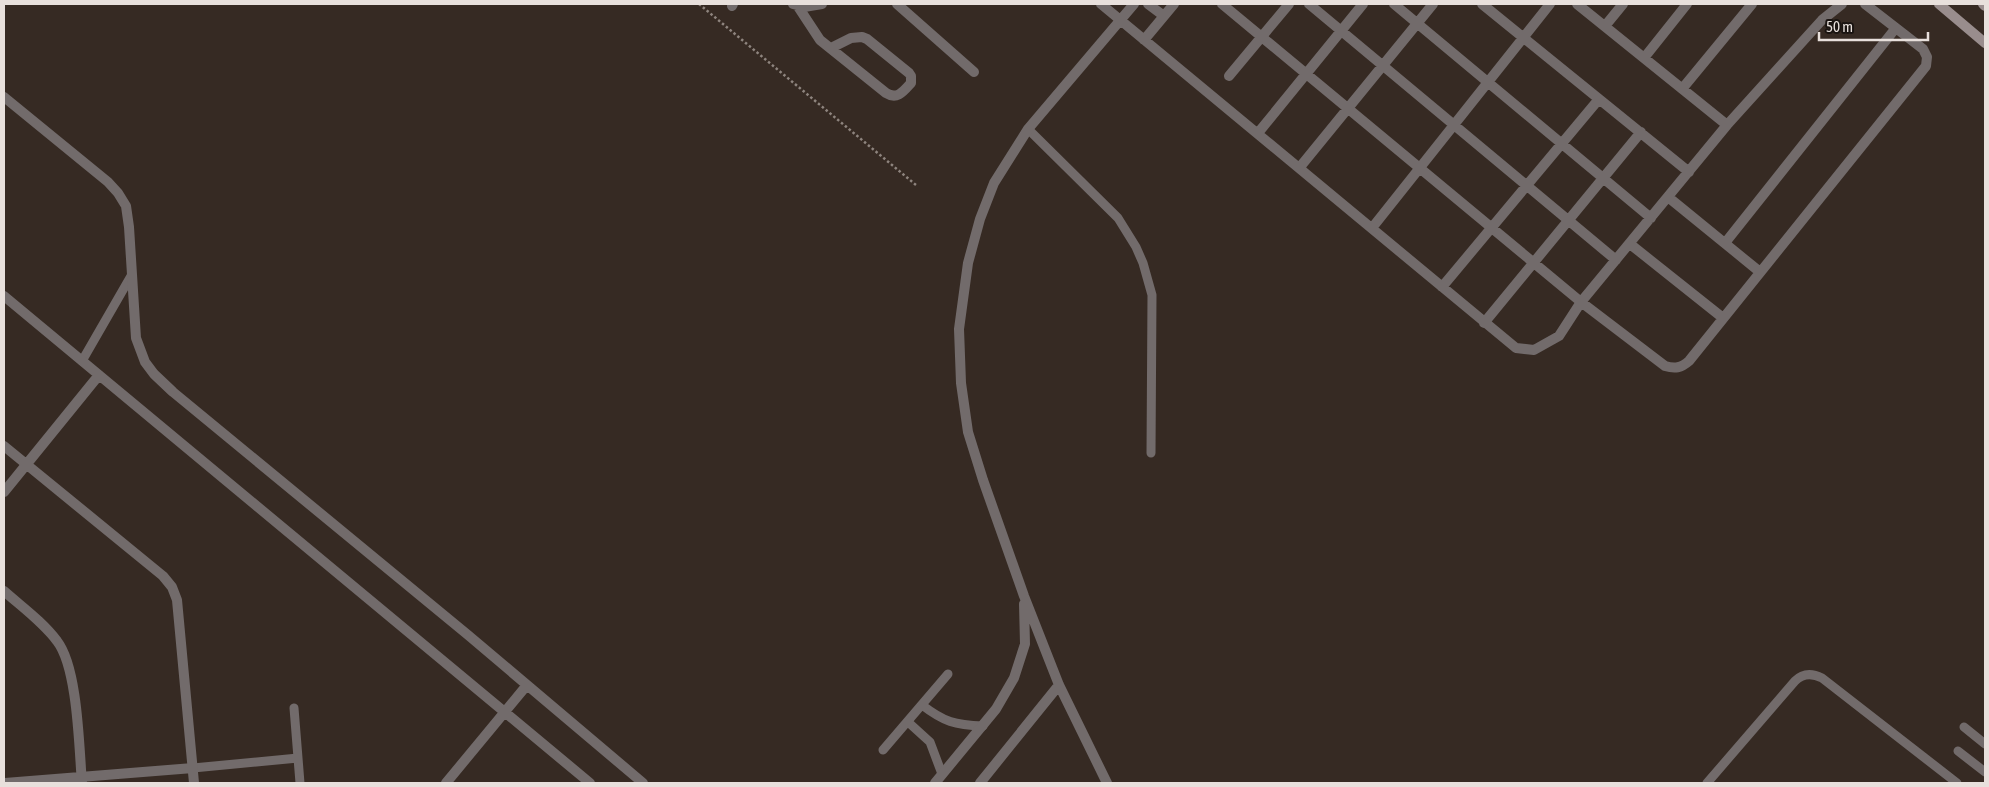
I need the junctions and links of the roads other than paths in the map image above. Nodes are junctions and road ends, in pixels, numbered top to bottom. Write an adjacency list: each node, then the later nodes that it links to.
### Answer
1 (822, 4): 22 (street)
2 (897, 4): 36 (street)
3 (1101, 4): 24 (street)
4 (1134, 4): 24 (street)
5 (1148, 4): 23 (street)
6 (1174, 4): 23 (street)
7 (1222, 4): 29 (street)
8 (1289, 4): 29 (street)
9 (1309, 4): 28 (street)
10 (1363, 4): 28 (street)
11 (1394, 4): 25 (street)
12 (1433, 4): 25 (street)
13 (1482, 4): 30 (street)
14 (1550, 4): 30 (street)
15 (1576, 4): 26 (street)
16 (1623, 4): 26 (street)
17 (1687, 4): 34 (street)
18 (1752, 4): 40 (street)
19 (1842, 4): 45 (street)
20 (1864, 4): 27 (street)
21 (1939, 4): 32 (main road)
22 (795, 5): 33 (street)
23 (1164, 16): 31 (street)
24 (1121, 20): 31 (street); 46 (street)
25 (1417, 23): 35 (street); 39 (street)
26 (1605, 26): 34 (street)
27 (1895, 29): 61 (street); 64 (street)
28 (1341, 30): 35 (street); 37 (street)
29 (1262, 36): 37 (street); 38 (street)
30 (1523, 37): 39 (street); 42 (street)
31 (1144, 40): 48 (street)
32 (1985, 43)
33 (831, 48): 33 (street)
34 (1644, 58): 40 (street)
35 (1382, 65): 43 (street); 44 (street)
36 (974, 72)
37 (1306, 73): 43 (street); 48 (street)
38 (1229, 76)
39 (1488, 82): 44 (street); 49 (street)
40 (1682, 89): 45 (street)
41 (4, 97): 65 (street)
42 (1599, 98): 47 (street); 49 (street)
43 (1348, 108): 50 (street); 51 (street)
44 (1454, 125): 51 (street); 54 (street)
45 (1727, 125): 52 (street)
46 (1028, 129): 74 (lane); 78 (street)
47 (1641, 132): 52 (street); 53 (street)
48 (1258, 133): 50 (street)
49 (1562, 144): 53 (street); 54 (street)
50 (1300, 167): 58 (street)
51 (1420, 168): 58 (street); 59 (street)
52 (1689, 172): 55 (street)
53 (1603, 178): 56 (street); 57 (street)
54 (1526, 186): 57 (street); 59 (street)
55 (1668, 197): 56 (street); 61 (street)
56 (1651, 218): 60 (street)
57 (1568, 220): 62 (street); 63 (street)
58 (1372, 228): 66 (street)
59 (1492, 228): 63 (street); 66 (street)
60 (1630, 244): 62 (street); 69 (street)
61 (1725, 244): 64 (street)
62 (1616, 260): 68 (street)
63 (1534, 263): 68 (street); 70 (street)
64 (1760, 272): 69 (street)
65 (132, 276): 71 (lane); 80 (street)
66 (1442, 287): 70 (street)
67 (4, 296): 71 (street)
68 (1581, 302): 69 (street); 70 (street)
69 (1723, 318)
70 (1484, 322)
71 (82, 361): 72 (street)
72 (99, 375): 75 (street); 84 (street)
73 (4, 446): 75 (street)
74 (1152, 452)
75 (26, 465): 76 (street); 92 (street)
76 (4, 492)
77 (4, 591): 95 (street)
78 (1024, 596): 81 (street); 86 (street)
79 (948, 674): 82 (lane)
80 (527, 685): 84 (street); 101 (street)
81 (1059, 685): 103 (street); 104 (street)
82 (922, 705): 85 (lane); 86 (lane)
83 (294, 708): 91 (lane)
84 (505, 712): 99 (street); 100 (street)
85 (908, 722): 89 (lane); 94 (lane)
86 (983, 726): 94 (street)
87 (1964, 727): 88 (lane)
88 (1985, 744)
89 (883, 750)
90 (1958, 751): 93 (lane)
91 (298, 758): 92 (lane); 98 (lane)
92 (193, 768): 95 (street); 97 (street)
93 (1985, 772)
94 (942, 774): 102 (street)
95 (82, 780): 96 (street)
96 (5, 783)
97 (194, 783)
98 (300, 783)
99 (446, 783)
100 (590, 783)
101 (643, 783)
102 (935, 783)
103 (980, 783)
104 (1107, 783)
105 (1707, 783): 106 (lane)
106 (1957, 783)

